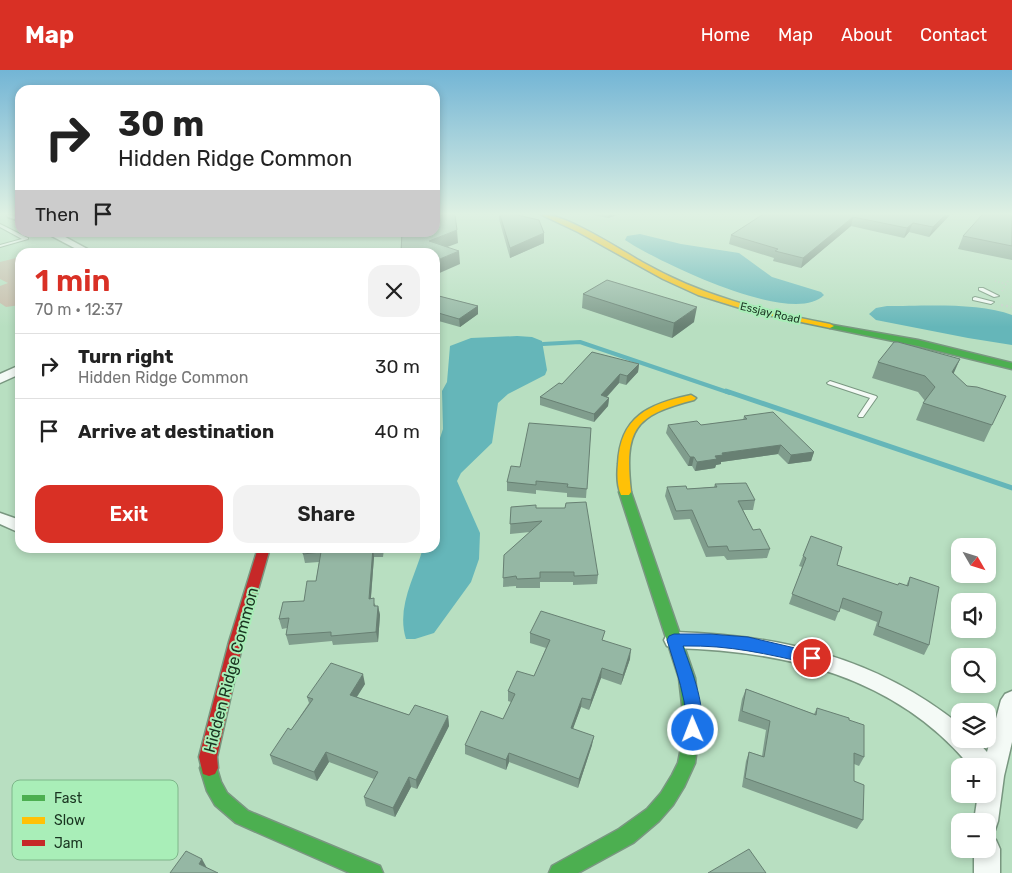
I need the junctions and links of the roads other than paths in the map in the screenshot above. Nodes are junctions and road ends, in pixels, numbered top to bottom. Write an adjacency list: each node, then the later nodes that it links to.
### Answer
1 (621, 252): 6 (street, Essjay Road)
2 (981, 289): 3 (lane)
3 (996, 296)
4 (975, 299): 5 (lane)
5 (991, 302)
6 (1012, 366)
7 (15, 372): 8 (street)
8 (0, 379)
9 (830, 383): 11 (lane)
10 (691, 398): 15 (street)
11 (861, 416)
12 (0, 518): 13 (street)
13 (15, 525)
14 (263, 553): 22 (street, Hidden Ridge Common)
15 (674, 640): 17 (street); 23 (street)
16 (1012, 700): 20 (street)
17 (951, 730)
18 (968, 748): 19 (street)
19 (977, 758)
20 (992, 758)
21 (986, 858): 24 (street)
22 (372, 873)
23 (559, 873)
24 (987, 873)

